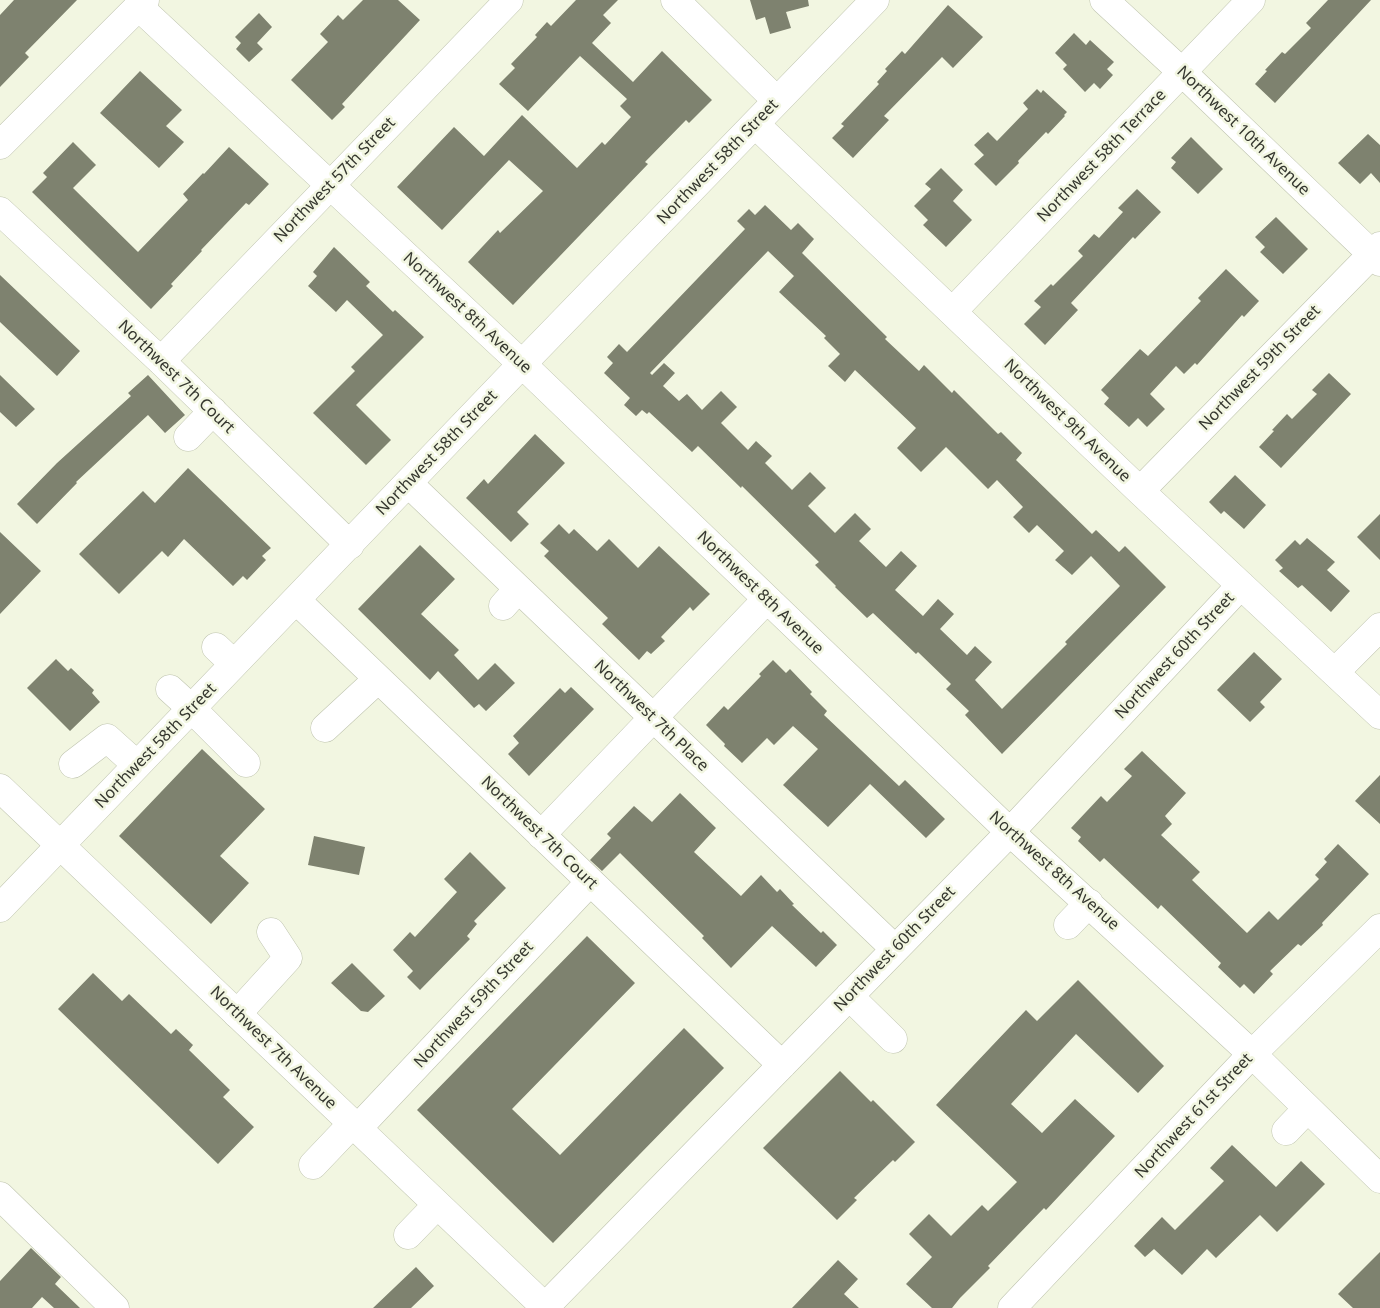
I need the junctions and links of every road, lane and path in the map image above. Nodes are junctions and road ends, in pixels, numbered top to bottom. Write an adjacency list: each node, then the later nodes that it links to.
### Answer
1 (509, 0): 11 (street, Northwest 57th Street)
2 (675, 0): 8 (street)
3 (875, 0): 8 (street, Northwest 58th Street)
4 (1104, 0): 7 (street, Northwest 10th Avenue)
5 (1251, 0): 7 (street, Northwest 58th Terrace)
6 (142, 4): 10 (street); 11 (street, Northwest 8th Avenue)
7 (1182, 72): 13 (street, Northwest 10th Avenue); 14 (street, Northwest 58th Terrace)
8 (777, 100): 9 (street, Northwest 58th Street)
9 (756, 125): 14 (street, Northwest 9th Avenue); 16 (street, Northwest 58th Street)
10 (0, 145)
11 (330, 186): 15 (street, Northwest 57th Street); 16 (street, Northwest 8th Avenue)
12 (0, 211): 15 (street, Northwest 7th Court)
13 (1377, 255): 20 (street, Northwest 59th Street)
14 (953, 311): 20 (street, Northwest 9th Avenue)
15 (161, 361): 17 (street, Northwest 7th Court)
16 (522, 364): 19 (street, Northwest 58th Street); 23 (street, Northwest 8th Avenue)
17 (213, 411): 18 (street); 21 (street, Northwest 7th Court)
18 (188, 436)
19 (408, 483): 21 (street, Northwest 58th Street); 31 (street, Northwest 7th Place)
20 (1140, 491): 22 (street, Northwest 9th Avenue)
21 (350, 545): 24 (street, Northwest 58th Street)
22 (1242, 585): 26 (street, Northwest 9th Avenue); 37 (street, Northwest 60th Street)
23 (767, 599): 31 (street); 37 (street, Northwest 8th Avenue)
24 (296, 600): 27 (street, Northwest 7th Court); 29 (street, Northwest 58th Street)
25 (1380, 627): 26 (street)
26 (1335, 672): 30 (street, Northwest 9th Avenue)
27 (378, 679): 32 (street); 38 (street, Northwest 7th Court)
28 (170, 689): 29 (street)
29 (192, 709): 34 (street); 35 (street, Northwest 58th Street)
30 (1380, 716)
31 (653, 718): 38 (street); 46 (street, Northwest 7th Place)
32 (325, 728)
33 (73, 764): 35 (street)
34 (246, 764)
35 (137, 766): 39 (street, Northwest 58th Street)
36 (0, 788): 39 (street, Northwest 7th Avenue)
37 (1010, 832): 41 (street, Northwest 8th Avenue); 46 (street, Northwest 60th Street)
38 (541, 835): 40 (street, Northwest 7th Court)
39 (60, 846): 42 (street, Northwest 58th Street); 48 (street, Northwest 7th Avenue)
40 (590, 882): 51 (street, Northwest 7th Court); 53 (street, Northwest 59th Street)
41 (1089, 903): 43 (street); 50 (street, Northwest 8th Avenue)
42 (0, 908)
43 (1068, 925)
44 (1380, 928): 50 (street, Northwest 61st Street)
45 (271, 932): 48 (street)
46 (895, 949): 47 (street, Northwest 60th Street)
47 (849, 996): 49 (street); 51 (street, Northwest 60th Street)
48 (236, 1014): 53 (street, Northwest 7th Avenue)
49 (893, 1039)
50 (1252, 1054): 52 (street, Northwest 8th Avenue); 62 (street, Northwest 61st Street)
51 (782, 1065): 61 (street, Northwest 60th Street)
52 (1307, 1109): 54 (street); 56 (street, Northwest 8th Avenue)
53 (355, 1126): 55 (street, Northwest 59th Street); 58 (street, Northwest 7th Avenue)
54 (1286, 1131)
55 (313, 1165)
56 (1380, 1179)
57 (0, 1198): 60 (street)
58 (437, 1205): 59 (street); 61 (street, Northwest 7th Avenue)
59 (408, 1235)
60 (114, 1307)
61 (545, 1308)
62 (1012, 1308)

